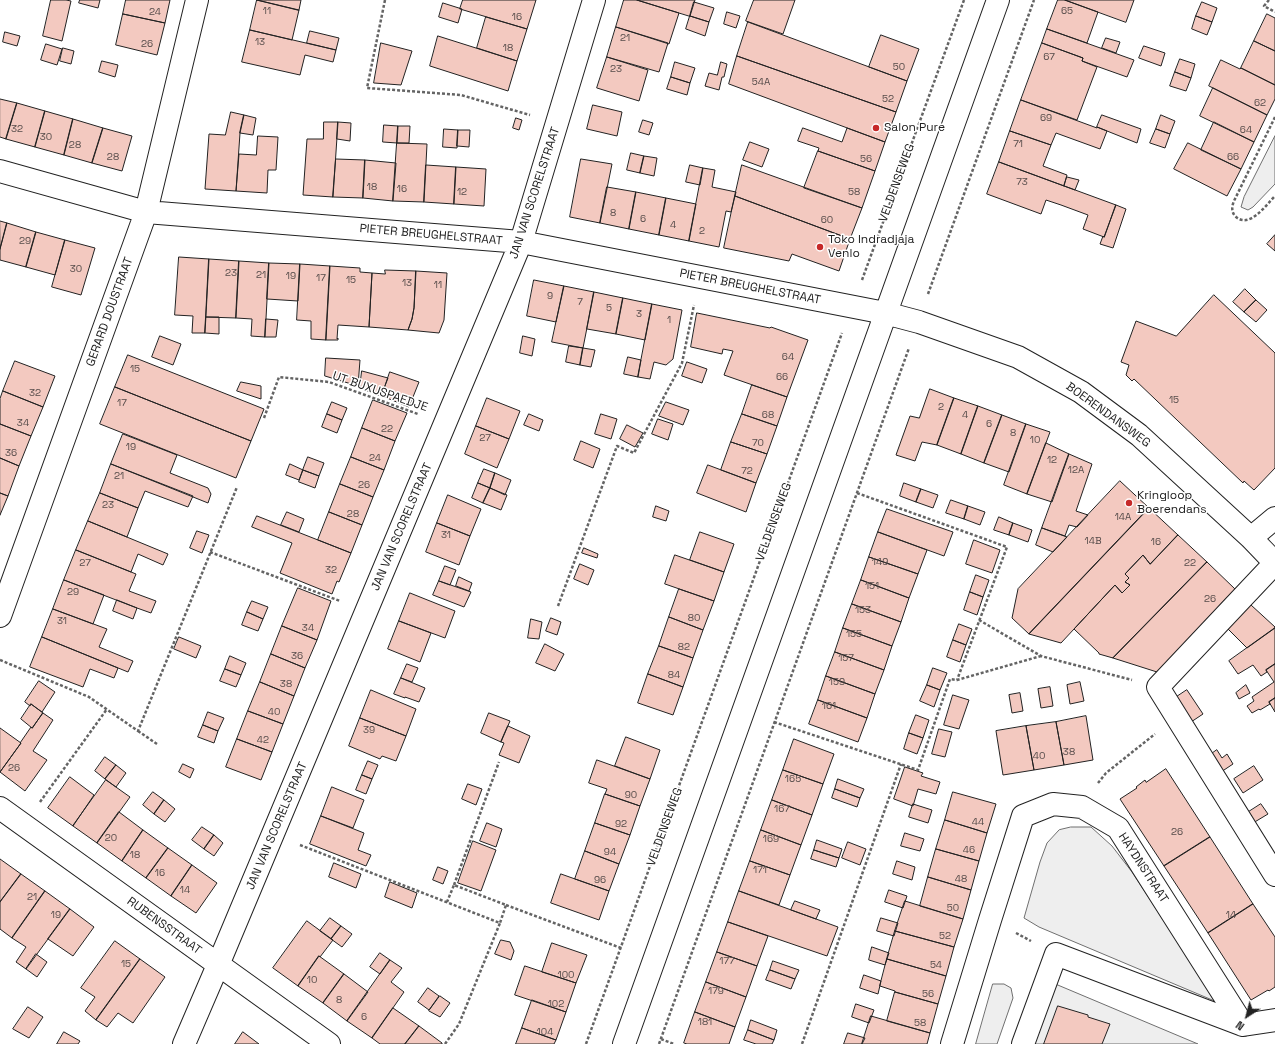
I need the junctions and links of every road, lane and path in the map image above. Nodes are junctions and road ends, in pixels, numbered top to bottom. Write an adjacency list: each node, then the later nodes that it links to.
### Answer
1 (197, 0): 13 (street, GERARD DOUSTRAAT)
2 (385, 0): 10 (path)
3 (594, 0): 10 (street, JAN VAN SCORELSTRAAT)
4 (964, 0): 16 (path, VELDENSEWEG)
5 (998, 0): 17 (street)
6 (1034, 0): 18 (path)
7 (1269, 0): 8 (path)
8 (1275, 12)
9 (1275, 118): 12 (path)
10 (557, 122): 14 (street, JAN VAN SCORELSTRAAT)
11 (0, 171): 13 (street, PIETER BREUGHELSTRAAT)
12 (1275, 196)
13 (146, 212): 14 (street, PIETER BREUGHELSTRAAT); 29 (street, GERARD DOUSTRAAT)
14 (521, 242): 15 (street, PIETER BREUGHELSTRAAT); 20 (street, JAN VAN SCORELSTRAAT)
15 (700, 277): 16 (street, PIETER BREUGHELSTRAAT); 27 (path)
16 (852, 307): 17 (street, PIETER BREUGHELSTRAAT); 52 (path, VELDENSEWEG)
17 (885, 313): 18 (street, BOERENDANSWEG); 62 (street)
18 (919, 322): 22 (path); 24 (street, BOERENDANSWEG)
19 (264, 418): 20 (path, UT BUXUSPAEDJE)
20 (445, 424): 28 (street, JAN VAN SCORELSTRAAT)
21 (237, 487): 25 (path)
22 (857, 493): 30 (path); 37 (path)
23 (1275, 518): 24 (street)
24 (1251, 538): 26 (street, BOERENDANSWEG)
25 (210, 552): 28 (path); 38 (path)
26 (1275, 563): 34 (street)
27 (558, 606)
28 (367, 611): 45 (street, JAN VAN SCORELSTRAAT)
29 (0, 616)
30 (979, 620): 31 (path); 33 (path)
31 (1041, 656): 33 (path); 34 (path)
32 (0, 660): 35 (path)
33 (957, 680): 41 (path)
34 (1158, 687): 36 (street)
35 (106, 709): 38 (path); 44 (path)
36 (1177, 717): 42 (path); 46 (street)
37 (774, 722): 41 (path); 57 (path)
38 (138, 731): 39 (path)
39 (157, 744)
40 (499, 762): 47 (path)
41 (901, 764): 65 (path)
42 (1082, 807): 50 (street, HAYDNSTRAAT); 56 (street, HAYDNSTRAAT)
43 (0, 808): 44 (street, RUBENSSTRAAT)
44 (24, 825): 54 (street, RUBENSSTRAAT)
45 (273, 834): 48 (path); 54 (street, JAN VAN SCORELSTRAAT)
46 (1275, 875)
47 (454, 885): 48 (path); 49 (path)
48 (447, 902): 51 (path)
49 (506, 906): 51 (path); 52 (path)
50 (990, 920): 53 (path); 66 (street, HAYDNSTRAAT)
51 (500, 923): 60 (path)
52 (621, 948): 61 (path, VELDENSEWEG)
53 (1056, 954): 56 (street); 67 (street)
54 (218, 965): 58 (street, JAN VAN SCORELSTRAAT); 59 (street, RUBENSSTRAAT)
55 (1275, 1020): 56 (street)
56 (1243, 1024)
57 (661, 1039): 63 (path); 64 (path)
58 (184, 1044)
59 (329, 1044)
60 (445, 1044)
61 (586, 1044)
62 (624, 1044)
63 (659, 1044)
64 (674, 1044)
65 (802, 1044)
66 (952, 1044)
67 (1023, 1044)

